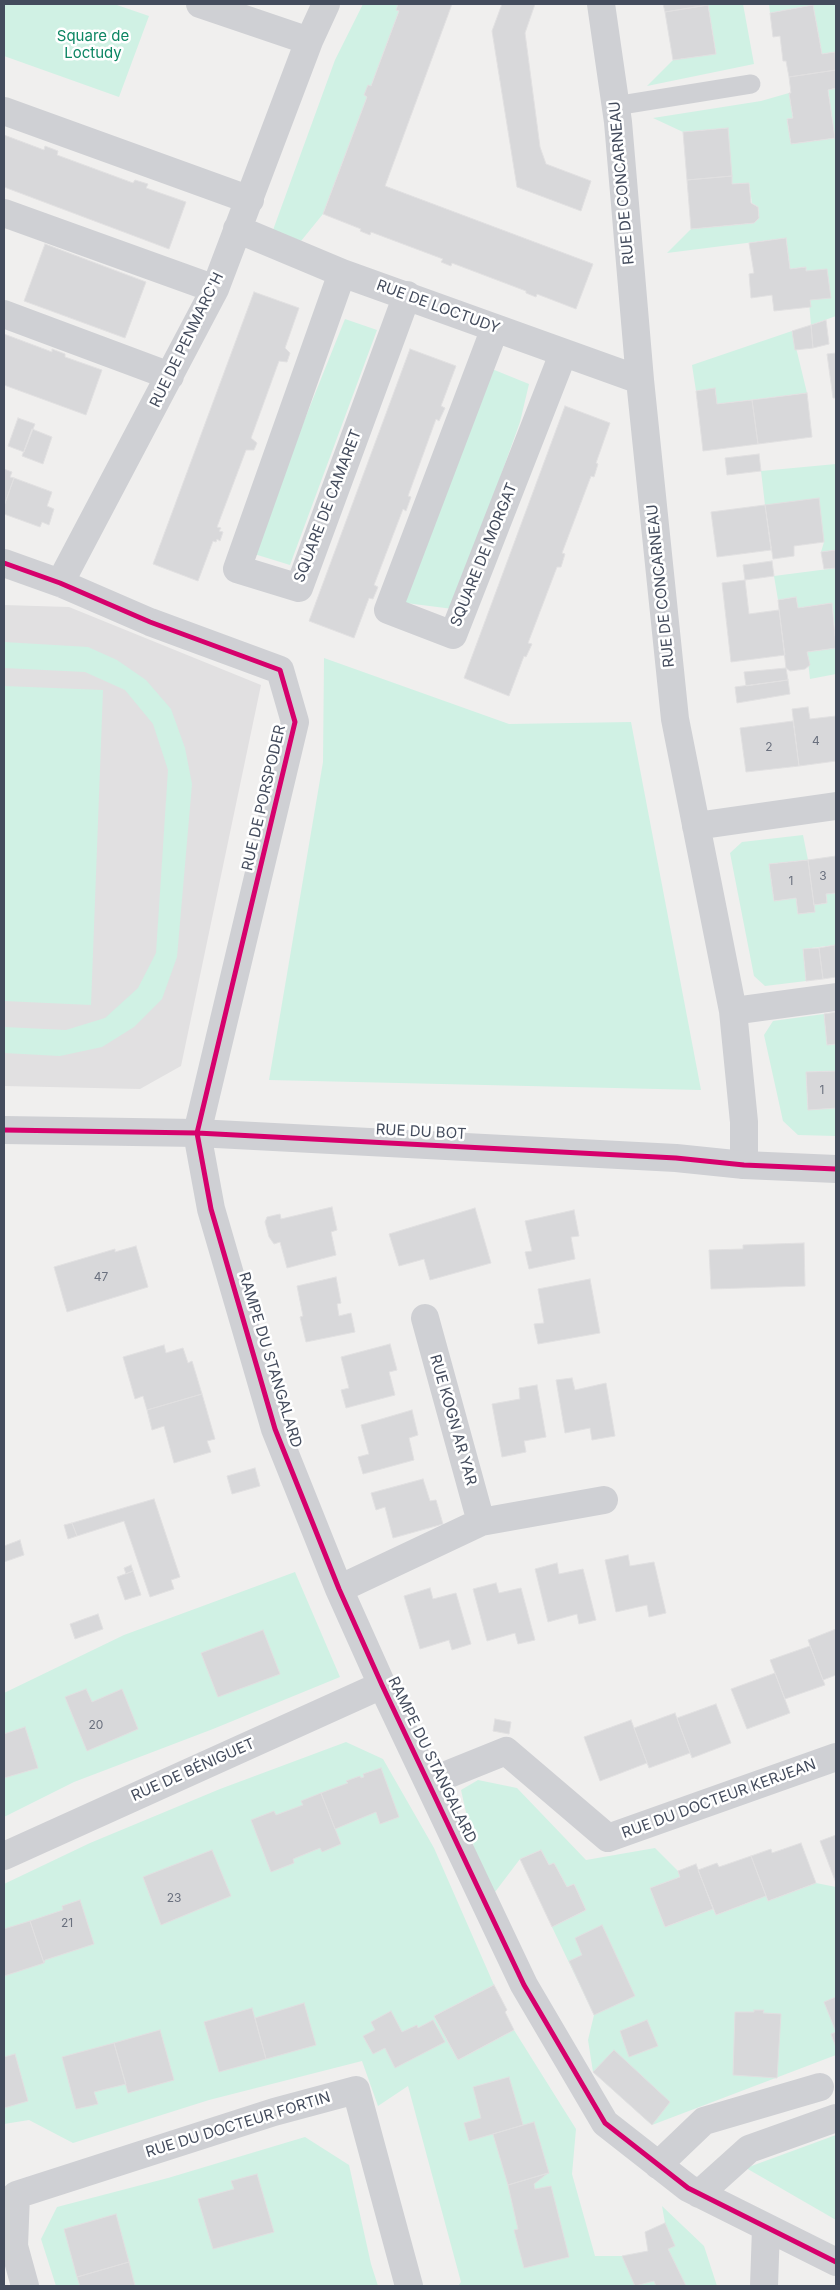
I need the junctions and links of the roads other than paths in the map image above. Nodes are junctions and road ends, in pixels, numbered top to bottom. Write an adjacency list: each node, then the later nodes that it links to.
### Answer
1 (200, 4): 4 (street)
2 (326, 4): 4 (street, RUE DE PENMARC'H)
3 (601, 4): 6 (street, RUE DE CONCARNEAU)
4 (309, 42): 8 (street, RUE DE PENMARC'H)
5 (751, 84): 6 (lane)
6 (615, 106): 18 (street, RUE DE CONCARNEAU)
7 (4, 111): 8 (street)
8 (250, 200): 10 (street, RUE DE PENMARC'H)
9 (4, 213): 12 (street)
10 (237, 229): 11 (street, RUE DE LOCTUDY); 12 (street, RUE DE PENMARC'H)
11 (342, 273): 13 (street, RUE DE LOCTUDY); 13 (street, SQUARE DE CAMARET)
12 (214, 290): 17 (street, RUE DE PENMARC'H)
13 (408, 295): 15 (street, RUE DE LOCTUDY)
14 (4, 314): 17 (street)
15 (494, 328): 16 (street, RUE DE LOCTUDY); 16 (street, SQUARE DE MORGAT)
16 (563, 354): 18 (street, RUE DE LOCTUDY)
17 (170, 376): 20 (street, RUE DE PENMARC'H)
18 (640, 380): 22 (street, RUE DE CONCARNEAU)
19 (4, 563): 20 (street, RUE DE PORSPODER)
20 (60, 583): 26 (street, RUE DE PORSPODER)
21 (836, 806): 22 (street)
22 (696, 826): 24 (street, RUE DE CONCARNEAU)
23 (836, 997): 24 (street)
24 (733, 1011): 27 (street, RUE DE CONCARNEAU)
25 (4, 1130): 26 (street, RUE DU BOT)
26 (197, 1133): 27 (street, RUE DU BOT); 32 (street, RAMPE DU STANGALARD)
27 (744, 1165): 28 (street, RUE DU BOT)
28 (836, 1169)
29 (425, 1318): 31 (street, RUE KOGN AR YAR)
30 (604, 1500): 31 (street)
31 (481, 1522): 32 (street)
32 (339, 1589): 33 (street, RAMPE DU STANGALARD)
33 (382, 1685): 35 (street, RAMPE DU STANGALARD); 36 (street, RUE DE BÉNIGUET)
34 (836, 1757): 35 (street, RUE DU DOCTEUR KERJEAN)
35 (429, 1782): 39 (street, RAMPE DU STANGALARD)
36 (4, 1856)
37 (820, 2087): 39 (street)
38 (836, 2118): 40 (street)
39 (658, 2165): 40 (street, RAMPE DU STANGALARD)
40 (699, 2194): 41 (street, RAMPE DU STANGALARD)
41 (766, 2228): 42 (street, RAMPE DU STANGALARD); 45 (street)
42 (836, 2262)
43 (25, 2286): 44 (street, RUE DU DOCTEUR FORTIN)
44 (409, 2286)
45 (764, 2286)

